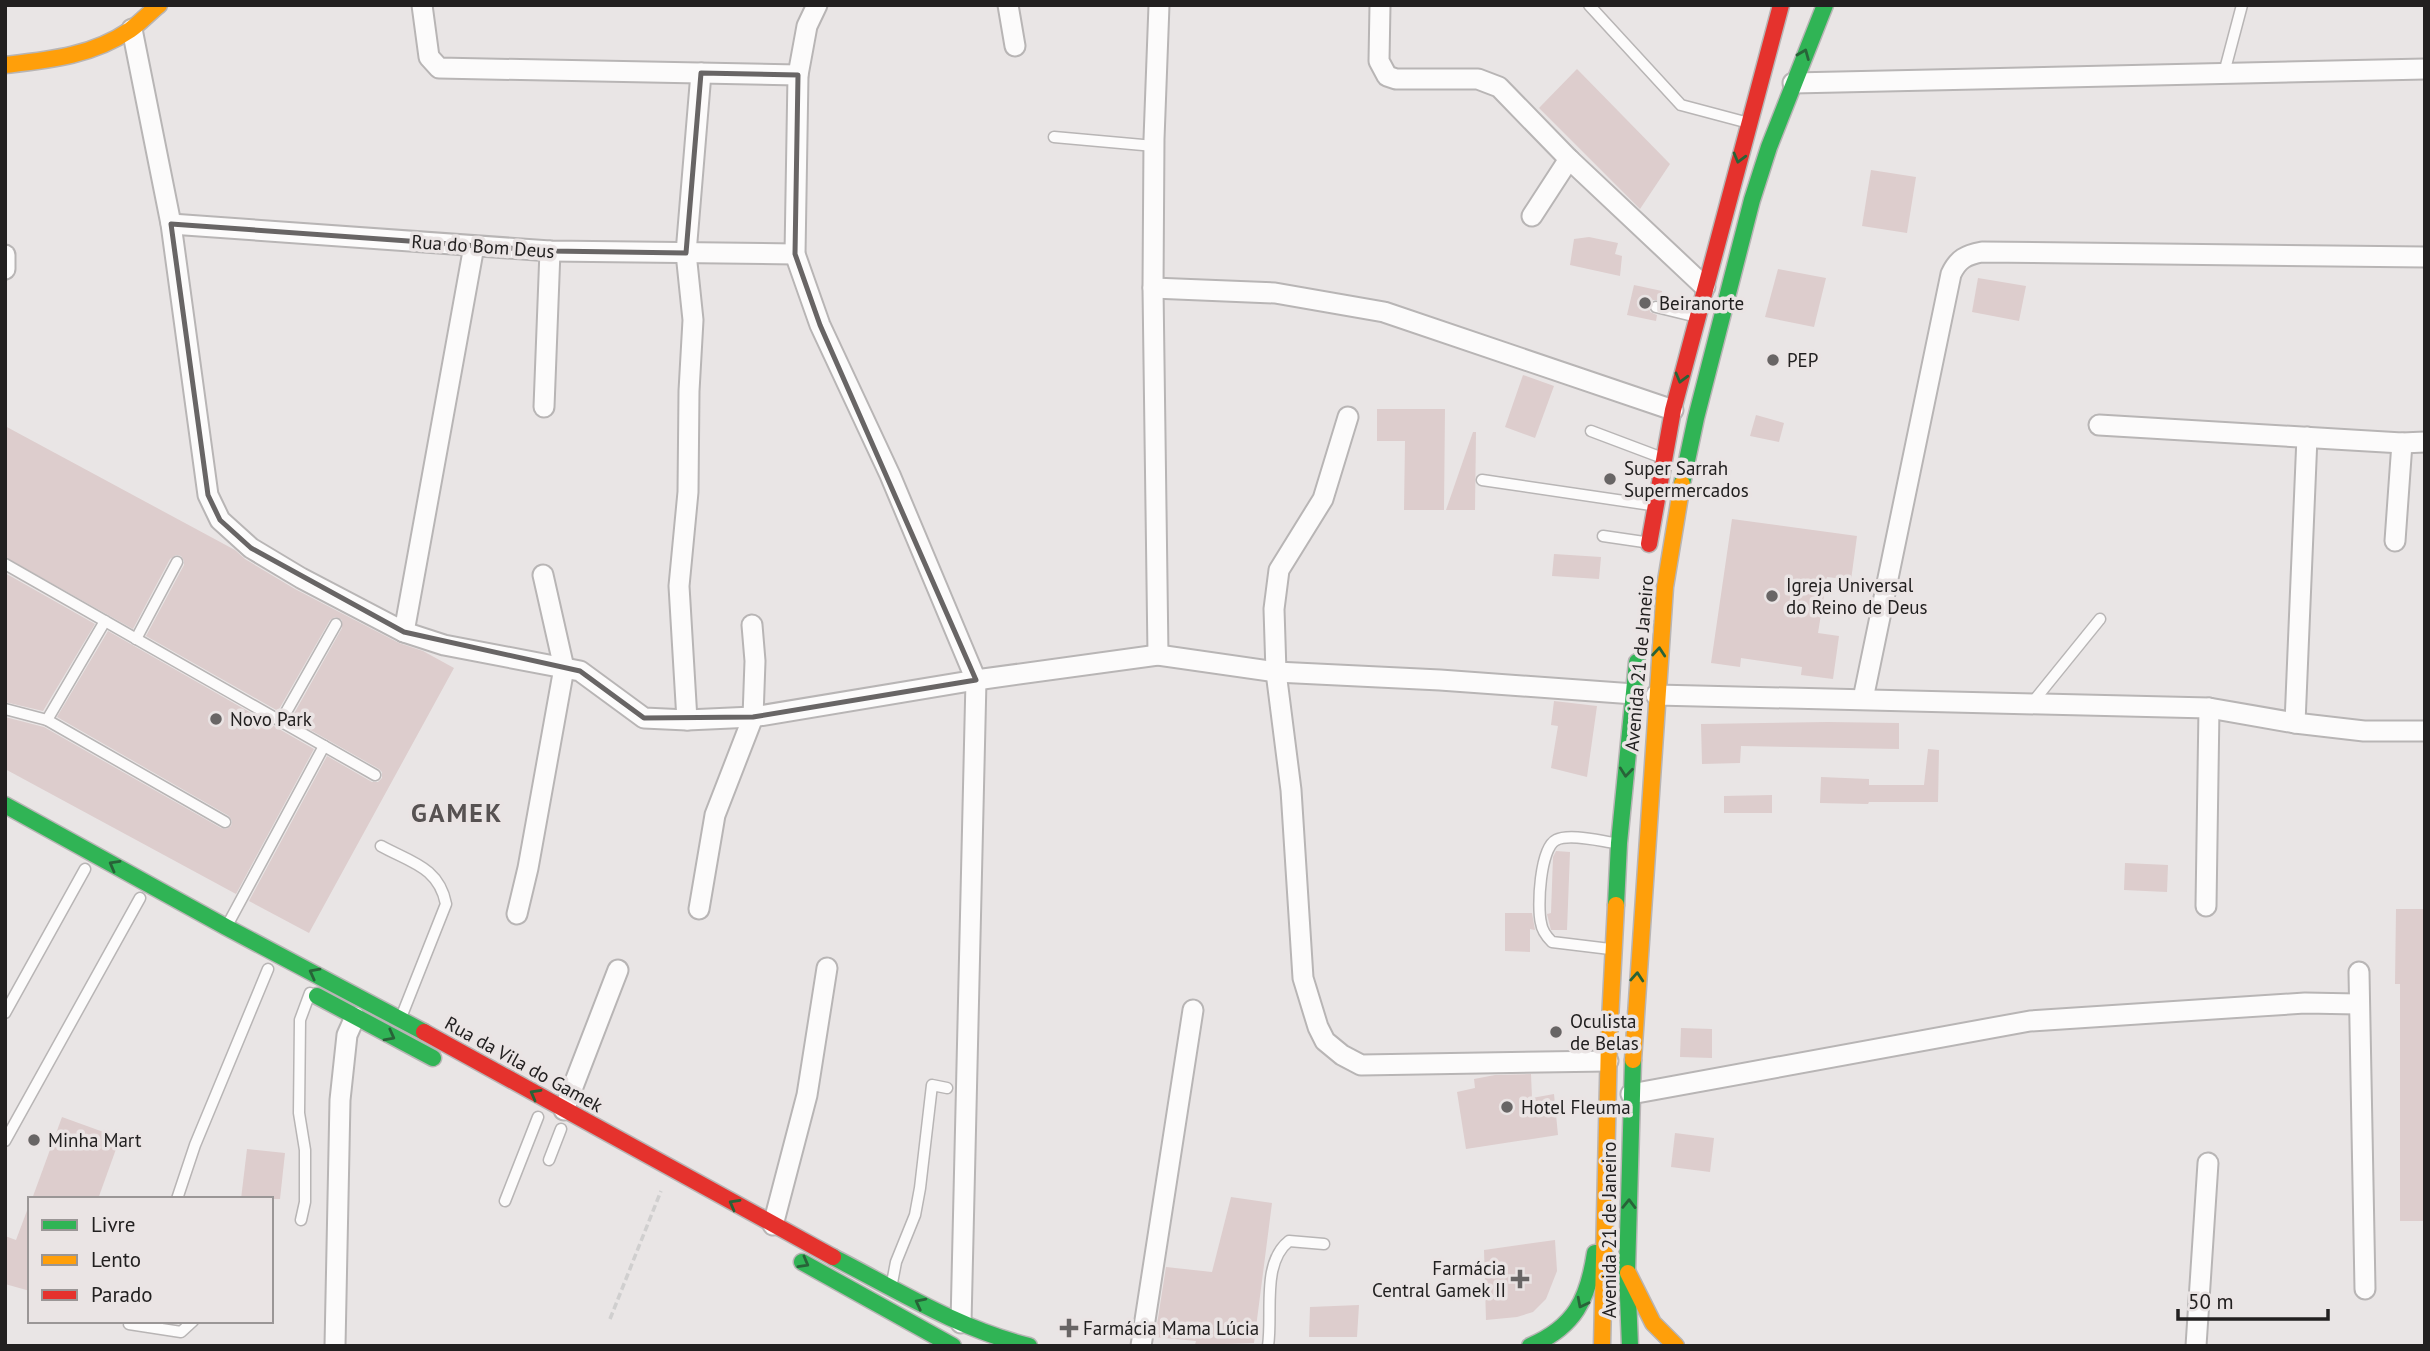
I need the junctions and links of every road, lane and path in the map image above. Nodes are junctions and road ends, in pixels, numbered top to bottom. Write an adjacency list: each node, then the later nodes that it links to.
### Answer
1 (422, 5): 15 (street)
2 (817, 5): 17 (street)
3 (1008, 5): 12 (street)
4 (1159, 5): 21 (street)
5 (1380, 5): 22 (street)
6 (1589, 5): 19 (lane)
7 (1781, 5): 19 (main road)
8 (1825, 5): 18 (main road, Avenida 21 de Janeiro, one-way to 8)
9 (2242, 5): 16 (lane)
10 (150, 8): 11 (main road)
11 (132, 29): 13 (main road); 24 (street)
12 (1015, 46)
13 (5, 65)
14 (2425, 69): 16 (street)
15 (701, 72): 17 (street); 27 (street)
16 (2224, 73): 18 (street)
17 (798, 75): 28 (street)
18 (1793, 83): 65 (main road, Avenida 21 de Janeiro, one-way to 18)
19 (1749, 123): 32 (main road, one-way to 32)
20 (1054, 137): 21 (lane)
21 (1154, 146): 33 (street)
22 (1569, 159): 23 (street); 32 (street)
23 (1532, 216)
24 (171, 224): 25 (street, Rua do Bom Deus); 57 (street)
25 (474, 246): 26 (street, Rua do Bom Deus); 57 (street)
26 (550, 251): 27 (street, Rua do Bom Deus); 36 (street)
27 (687, 253): 28 (street, Rua do Bom Deus); 72 (street)
28 (795, 254): 63 (street)
29 (5, 255): 31 (street)
30 (2425, 257): 66 (street)
31 (5, 269)
32 (1705, 287): 35 (main road)
33 (1153, 288): 37 (street); 60 (street)
34 (1656, 307): 35 (lane)
35 (1697, 316): 37 (main road, one-way to 37)
36 (544, 407)
37 (1673, 410): 44 (main road)
38 (1348, 417): 62 (street)
39 (2099, 425): 41 (street)
40 (1591, 431): 44 (lane)
41 (2306, 437): 43 (street); 74 (street)
42 (2425, 442): 43 (street)
43 (2402, 443): 48 (street)
44 (1664, 459): 46 (main road)
45 (1482, 480): 46 (lane)
46 (1655, 505): 49 (main road)
47 (1603, 536): 49 (lane)
48 (2395, 541)
49 (1648, 550)
50 (177, 562): 58 (lane)
51 (5, 564): 54 (lane)
52 (543, 575): 61 (street)
53 (2100, 619): 67 (lane)
54 (105, 621): 58 (lane); 71 (lane)
55 (336, 624): 73 (lane)
56 (752, 625): 70 (street)
57 (404, 632): 61 (street)
58 (136, 639): 73 (lane)
59 (1638, 653): 64 (main road, Avenida 21 de Janeiro)
60 (1158, 655): 62 (street); 63 (street)
61 (564, 668): 72 (street); 86 (street)
62 (1276, 672): 64 (street); 99 (street)
63 (976, 680): 70 (street); 122 (street)
64 (1634, 694): 80 (main road, Avenida 21 de Janeiro, one-way to 80)
65 (1656, 695): 66 (street); 102 (main road, Avenida 21 de Janeiro, one-way to 65)
66 (1863, 699): 67 (street)
67 (2032, 704): 68 (street)
68 (2209, 708): 74 (street); 84 (street)
69 (5, 709): 71 (lane)
70 (753, 718): 72 (street); 85 (street)
71 (47, 720): 79 (lane)
72 (687, 720)
73 (281, 721): 76 (lane)
74 (2295, 723): 75 (street)
75 (2425, 731)
76 (324, 746): 77 (lane); 87 (lane)
77 (375, 775)
78 (5, 805): 87 (main road, Rua da Vila do Gamek, one-way to 78)
79 (225, 822)
80 (1619, 843): 88 (main road, Avenida 21 de Janeiro); 88 (lane)
81 (381, 846): 98 (lane)
82 (85, 869): 96 (lane)
83 (140, 898): 106 (lane)
84 (2206, 906)
85 (699, 909)
86 (517, 914)
87 (226, 927): 98 (main road, Rua da Vila do Gamek, one-way to 87)
88 (1614, 950): 99 (main road, Avenida 21 de Janeiro)
89 (827, 968): 114 (street)
90 (267, 969): 111 (lane)
91 (618, 970): 103 (street)
92 (2359, 972): 94 (street)
93 (305, 989): 97 (main road, Rua da Vila do Gamek); 113 (lane)
94 (2358, 1004): 102 (street); 119 (street)
95 (1193, 1010): 127 (street)
96 (5, 1013)
97 (355, 1017): 100 (main road, Rua da Vila do Gamek, one-way to 100); 125 (street)
98 (401, 1019): 103 (main road, Rua da Vila do Gamek, one-way to 98)
99 (1608, 1061): 109 (main road, Avenida 21 de Janeiro)
100 (450, 1068)
101 (947, 1088): 118 (lane)
102 (1631, 1094): 117 (main road, Avenida 21 de Janeiro, one-way to 102)
103 (564, 1110): 114 (main road, Rua da Vila do Gamek, one-way to 103)
104 (533, 1114): 105 (main road, Rua da Vila do Gamek); 112 (lane)
105 (567, 1133): 107 (lane)
106 (5, 1141)
107 (549, 1160)
108 (2208, 1163): 133 (street)
109 (1606, 1164): 129 (main road, one-way to 129); 130 (main road, Avenida 21 de Janeiro)
110 (664, 1186): 120 (path)
111 (178, 1197)
112 (505, 1201)
113 (301, 1220)
114 (773, 1225): 118 (main road, Rua da Vila do Gamek)
115 (1324, 1244): 128 (lane)
116 (785, 1253): 124 (main road, one-way to 124)
117 (1627, 1272): 131 (main road, Avenida 21 de Janeiro); 132 (main road)
118 (891, 1288): 122 (main road, Rua da Vila do Gamek, one-way to 118)
119 (2365, 1289)
120 (610, 1319)
121 (191, 1323): 123 (lane)
122 (961, 1323): 126 (main road, Rua da Vila do Gamek)
123 (129, 1324)
124 (945, 1344)
125 (335, 1346)
126 (1029, 1346)
127 (1141, 1346)
128 (1268, 1346)
129 (1530, 1346)
130 (1601, 1346)
131 (1630, 1346)
132 (1676, 1346)
133 (2196, 1346)

